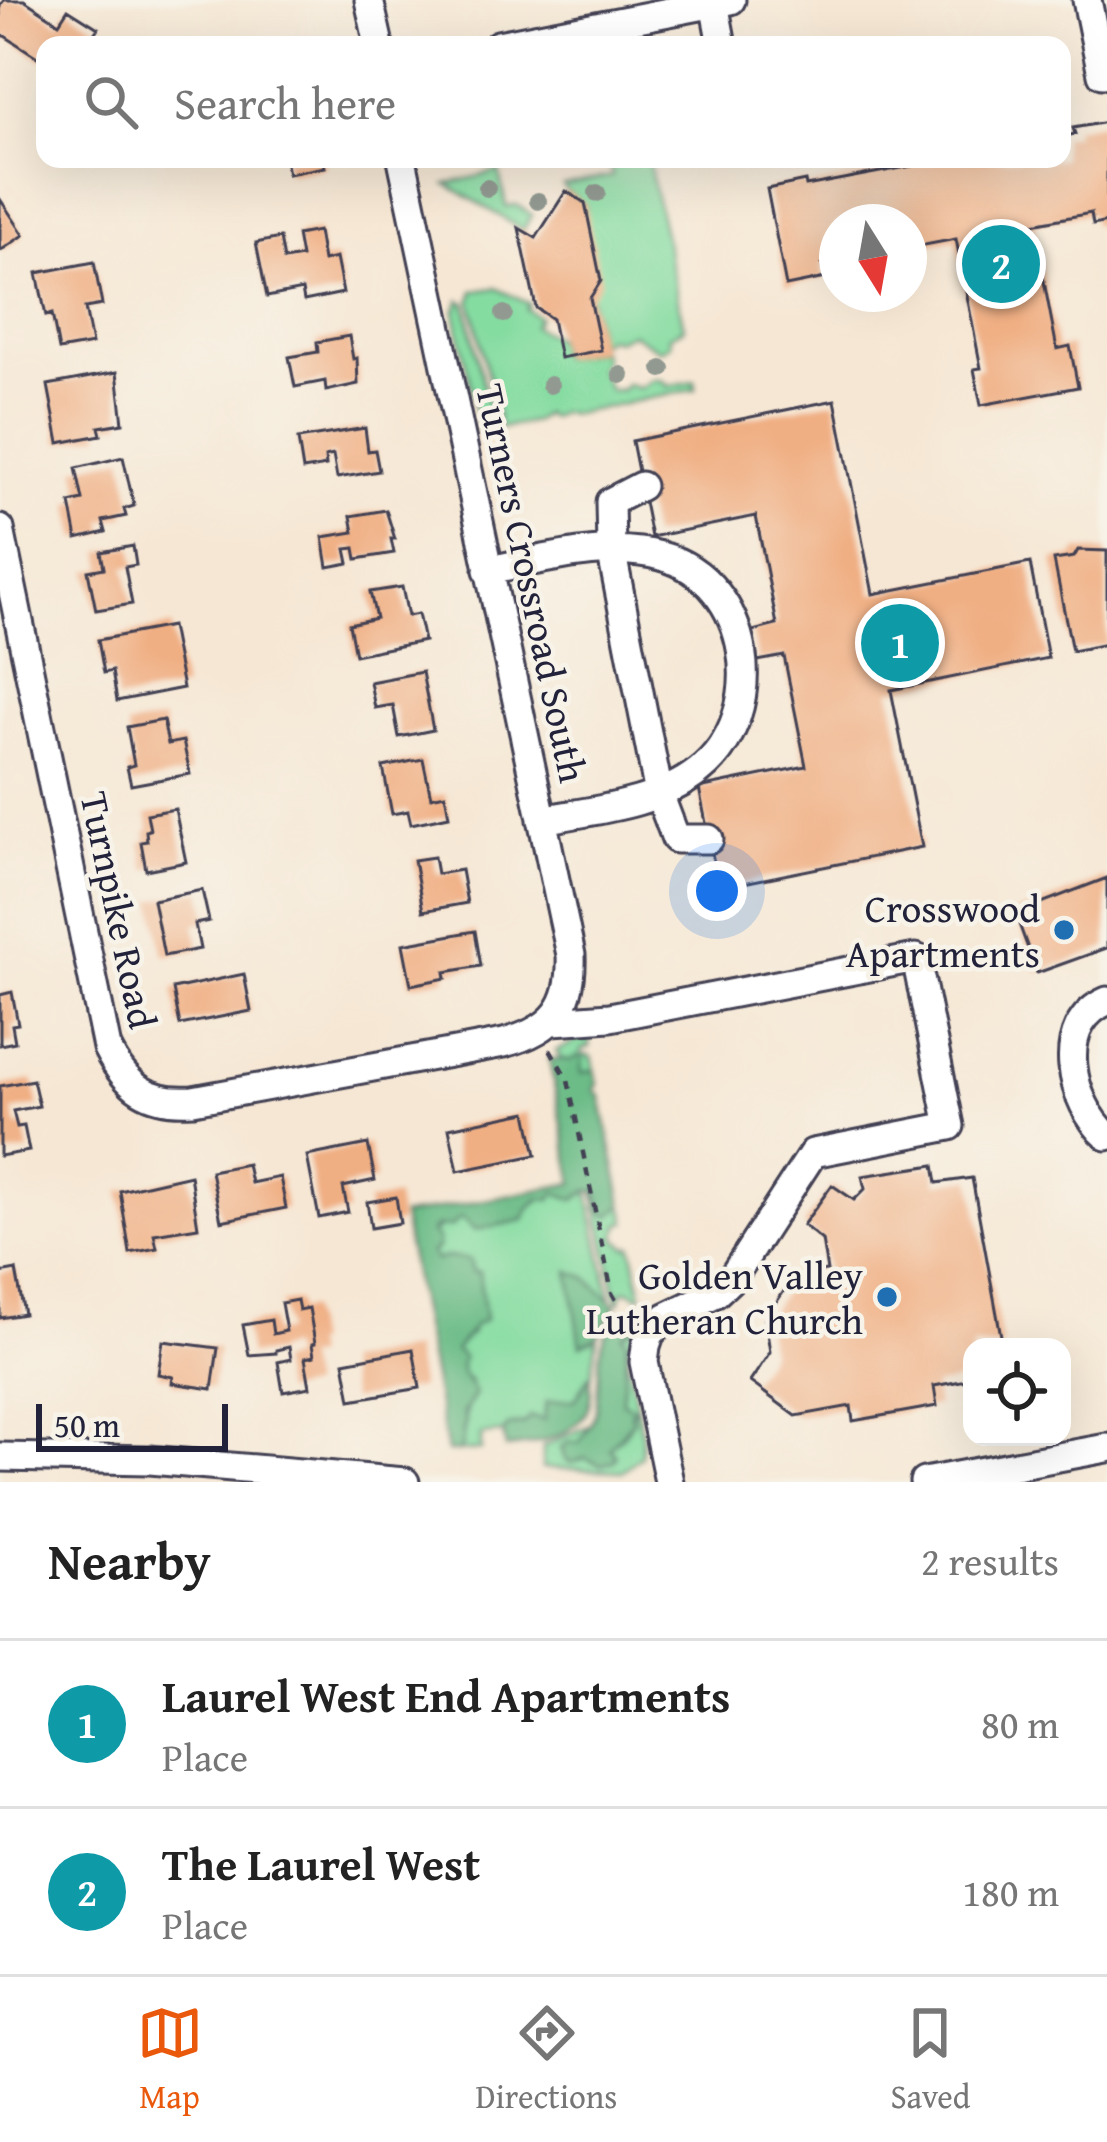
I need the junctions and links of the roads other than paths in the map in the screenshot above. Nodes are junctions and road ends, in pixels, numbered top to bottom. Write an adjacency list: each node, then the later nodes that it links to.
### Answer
1 (369, 0): 4 (street)
2 (1087, 0): 7 (street)
3 (723, 2): 5 (street); 6 (street)
4 (377, 36)
5 (545, 36)
6 (722, 36)
7 (1102, 74)
8 (404, 168): 12 (street, Turners Crossroad South)
9 (641, 486): 11 (street)
10 (0, 529): 17 (street, Turnpike Road)
11 (611, 548): 12 (street); 13 (street); 13 (street)
12 (488, 570): 14 (street, Turners Crossroad South)
13 (659, 794): 14 (street); 15 (street)
14 (542, 820): 17 (street, Turners Crossroad South)
15 (709, 839)
16 (1107, 1000): 18 (street)
17 (552, 1035): 23 (street, Turnpike Road)
18 (1107, 1136)
19 (1107, 1448): 24 (street)
20 (0, 1457): 21 (street)
21 (259, 1475): 22 (street)
22 (405, 1482)
23 (669, 1482)
24 (924, 1482)

